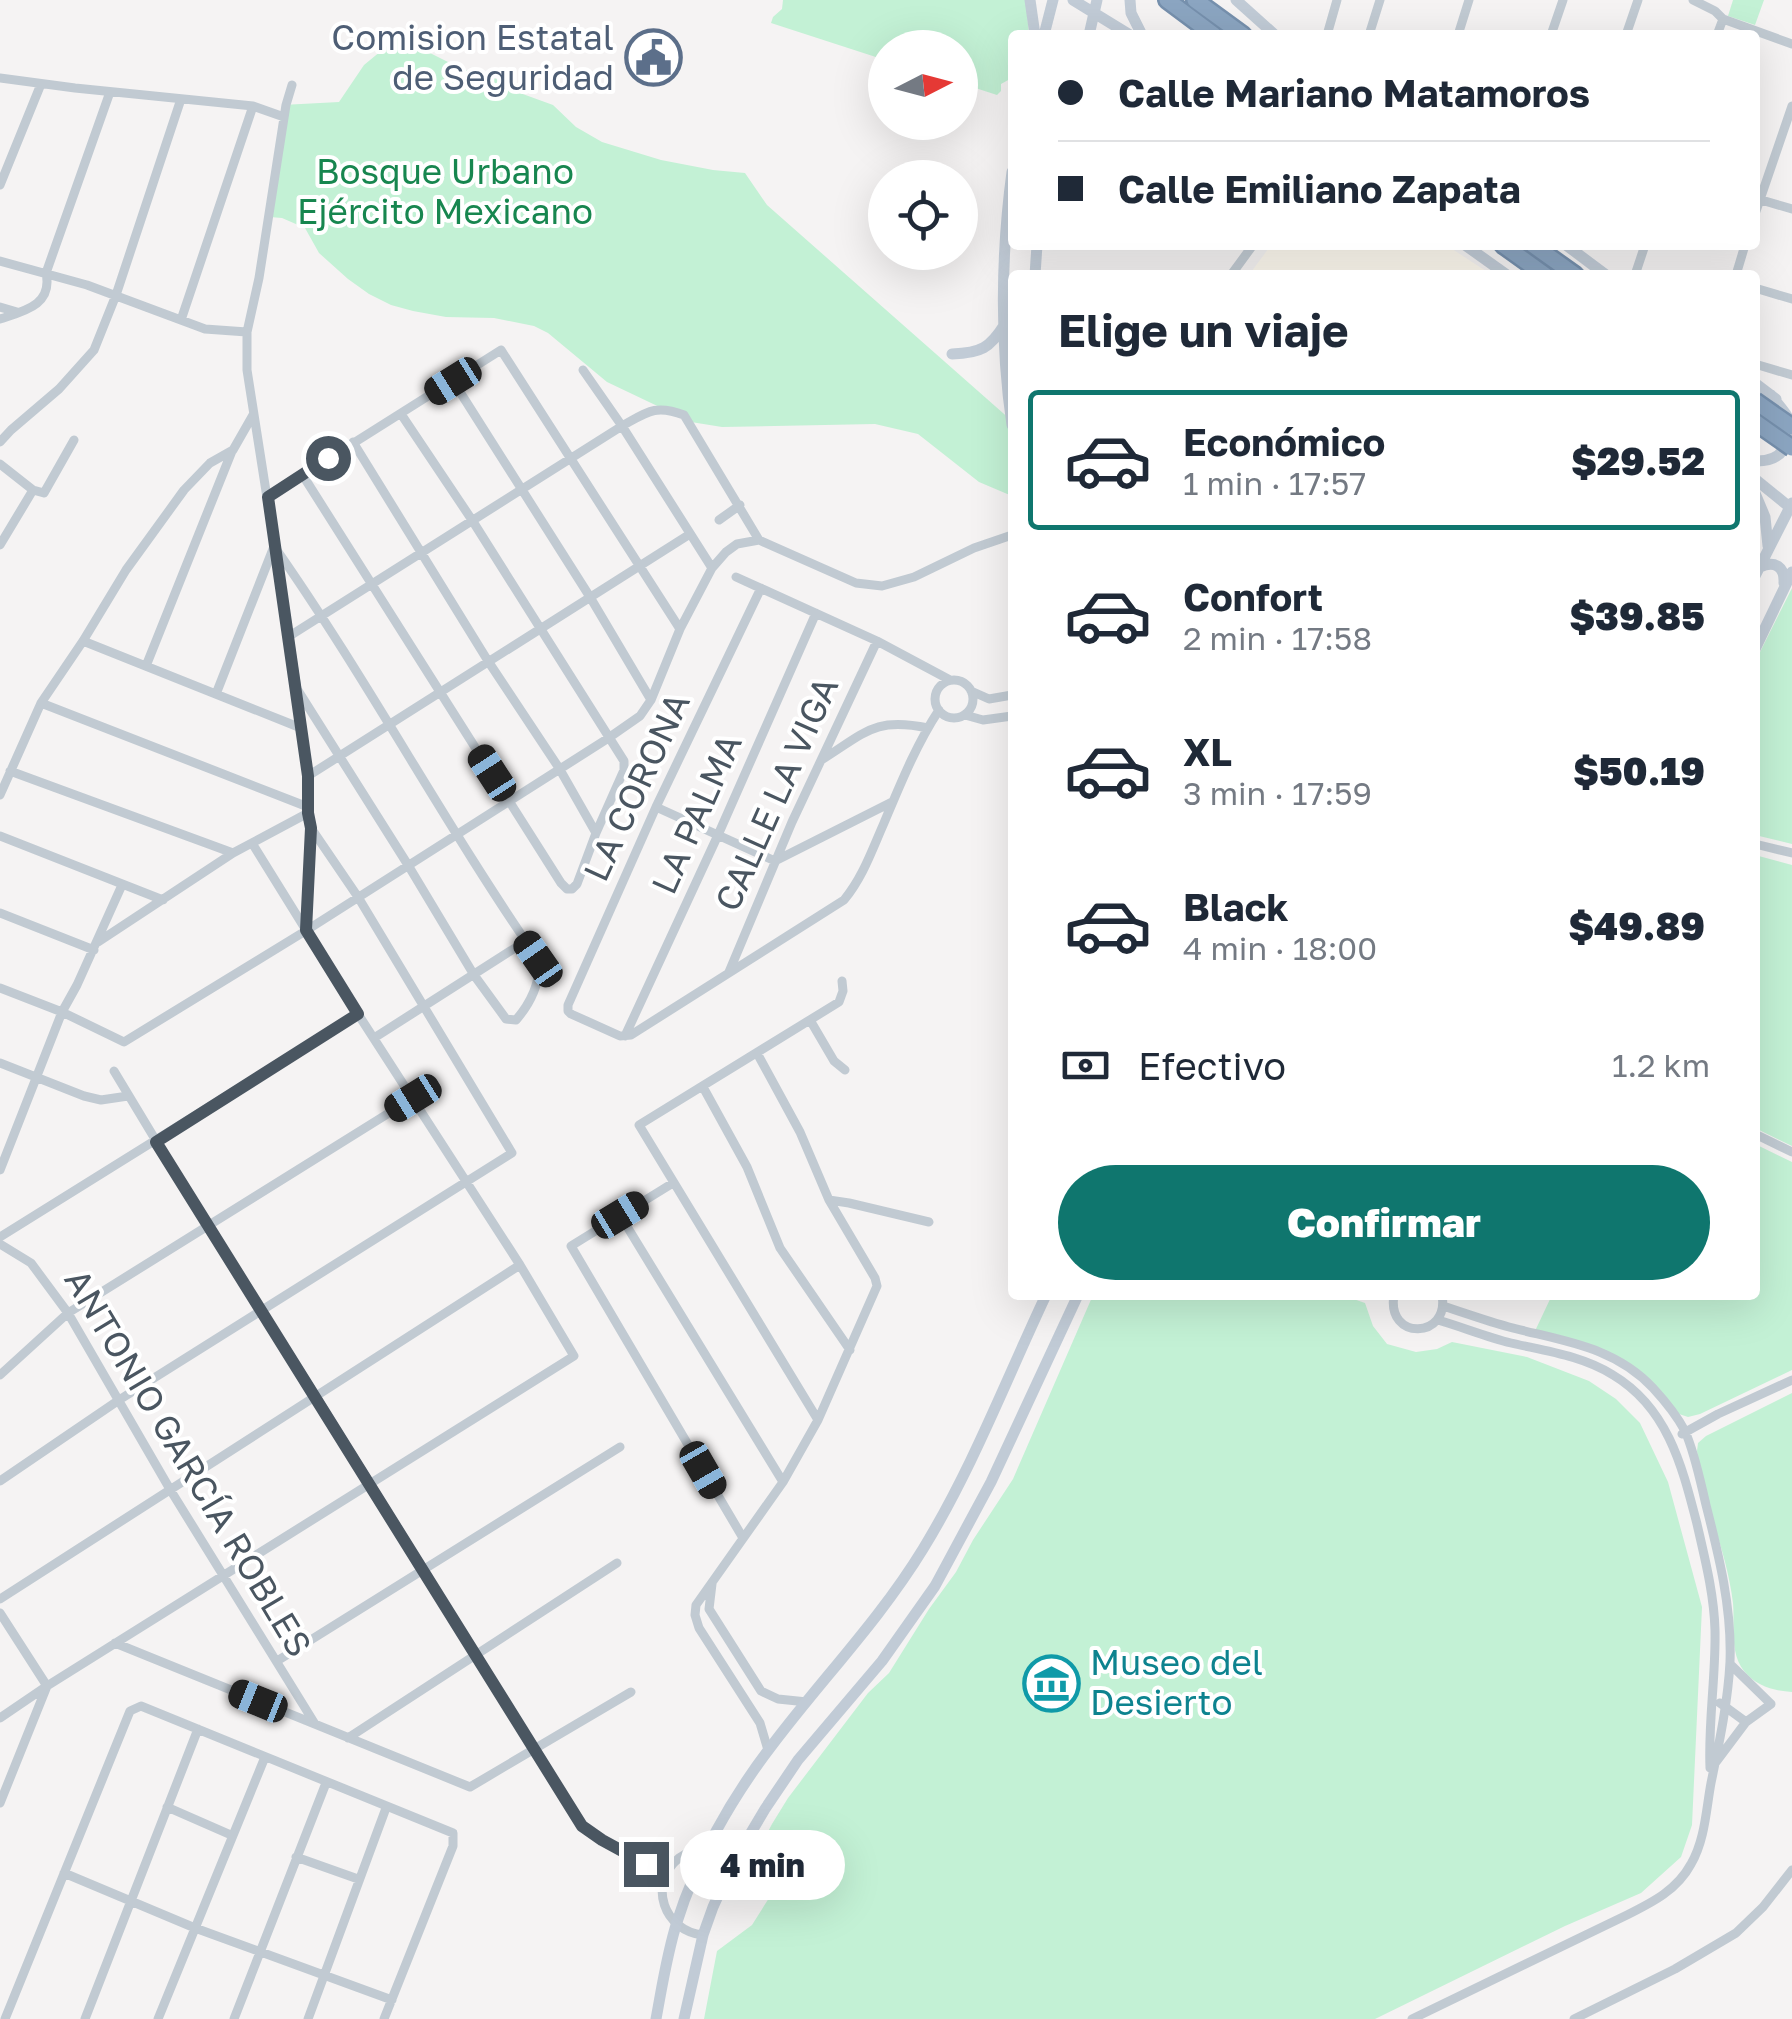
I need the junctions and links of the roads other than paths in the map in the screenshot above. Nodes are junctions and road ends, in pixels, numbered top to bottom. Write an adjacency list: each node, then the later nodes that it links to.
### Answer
1 (1030, 0): 17 (main road)
2 (1053, 0): 18 (main road)
3 (1073, 0): 15 (main road)
4 (1097, 0): 15 (main road)
5 (1130, 0): 21 (main road)
6 (1166, 0): 22 (highway)
7 (1195, 0): 23 (highway)
8 (1231, 0): 24 (main road)
9 (1338, 0): 25 (street)
10 (1380, 0): 26 (street)
11 (1470, 0): 27 (street)
12 (1562, 0): 28 (street)
13 (1638, 0): 29 (street)
14 (1694, 0): 16 (street)
15 (1095, 15): 19 (main road); 20 (main road)
16 (1722, 19): 30 (street); 31 (street)
17 (1034, 30)
18 (1045, 30)
19 (1090, 30)
20 (1121, 30)
21 (1140, 30)
22 (1207, 30)
23 (1236, 30)
24 (1269, 30)
25 (1328, 30)
26 (1371, 30)
27 (1460, 30)
28 (1553, 30)
29 (1628, 30)
30 (1719, 30)
31 (1753, 30)
32 (1760, 33): 33 (street)
33 (1792, 44)
34 (0, 78): 35 (street)
35 (41, 84): 37 (street); 43 (street)
36 (292, 85): 41 (street)
37 (110, 92): 38 (street); 57 (street)
38 (181, 99): 39 (street); 59 (street)
39 (253, 106): 41 (street); 64 (street)
40 (1792, 106): 42 (street)
41 (284, 118): 66 (street)
42 (1788, 130): 44 (street)
43 (0, 185)
44 (1760, 192)
45 (1760, 200): 46 (street)
46 (1792, 209)
47 (1008, 215): 65 (main road)
48 (1472, 250): 53 (main road)
49 (1510, 250): 54 (highway)
50 (1540, 250): 55 (highway)
51 (1573, 250): 56 (main road)
52 (0, 261): 57 (street)
53 (1499, 270)
54 (1538, 270)
55 (1568, 270)
56 (1599, 270)
57 (46, 274): 59 (street); 62 (street)
58 (1760, 290): 60 (street)
59 (116, 294): 64 (street); 83 (street)
60 (1792, 300)
61 (0, 307): 62 (street)
62 (20, 312): 63 (street)
63 (0, 319)
64 (180, 320): 66 (street)
65 (1005, 324): 67 (main road); 69 (main road)
66 (247, 332): 78 (street)
67 (952, 354)
68 (1760, 365): 71 (street)
69 (1008, 366)
70 (583, 370): 79 (street)
71 (1792, 375)
72 (453, 381): 77 (street); 87 (street); 93 (street)
73 (1760, 387): 74 (main road)
74 (1771, 395): 76 (main road); 88 (main road)
75 (1760, 405): 81 (highway, bridge)
76 (1792, 410)
77 (400, 414): 84 (street); 98 (street)
78 (253, 416): 86 (street); 94 (street)
79 (622, 426): 87 (street); 95 (street); 100 (street)
80 (1760, 426): 85 (highway, bridge)
81 (1792, 427)
82 (74, 440): 92 (street)
83 (0, 442)
84 (353, 442): 90 (street); 106 (street)
85 (1792, 448)
86 (233, 450): 123 (street); 126 (street)
87 (570, 459): 93 (street); 107 (street)
88 (1760, 461)
89 (0, 464): 92 (street)
90 (302, 474): 94 (street); 113 (street)
91 (1760, 483): 96 (main road)
92 (33, 490): 103 (street)
93 (522, 490): 98 (street); 116 (street)
94 (268, 497): 104 (street)
95 (740, 504): 99 (street); 102 (street)
96 (1791, 506): 105 (main road)
97 (1760, 507): 105 (main road)
98 (472, 520): 106 (street); 120 (street)
99 (720, 520)
100 (690, 534): 107 (street); 109 (street)
101 (1008, 536): 102 (street)
102 (760, 540): 109 (street)
103 (0, 545)
104 (274, 546): 118 (street); 121 (street); 131 (street)
105 (1768, 550): 108 (main road)
106 (421, 554): 113 (street); 125 (street)
107 (639, 564): 116 (street); 119 (street)
108 (1760, 566)
109 (712, 568): 119 (street)
110 (1760, 570): 115 (main road)
111 (1792, 572): 115 (main road)
112 (736, 576): 114 (street)
113 (372, 584): 118 (street); 129 (street)
114 (761, 588): 117 (street); 150 (street, LA CORONA)
115 (1784, 588): 122 (main road)
116 (590, 597): 120 (street); 133 (street)
117 (816, 613): 124 (street); 155 (street, LA PALMA)
118 (322, 614): 121 (street); 138 (street)
119 (680, 629): 133 (street)
120 (540, 631): 125 (street); 141 (street)
121 (288, 636): 128 (street)
122 (1760, 638)
123 (84, 641): 126 (street); 134 (street)
124 (877, 641): 127 (street); 143 (street, CALLE LA VIGA)
125 (488, 662): 129 (street); 144 (street)
126 (146, 666): 131 (street)
127 (950, 680): 130 (street); 135 (street)
128 (297, 689): 139 (street); 142 (street)
129 (440, 692): 138 (street); 148 (street)
130 (971, 692): 132 (street); 136 (street)
131 (216, 694): 139 (street)
132 (1008, 696)
133 (651, 700): 141 (street)
134 (41, 703): 145 (street); 151 (street)
135 (939, 710): 136 (street); 140 (street)
136 (965, 714): 137 (street)
137 (1008, 717)
138 (390, 724): 142 (street); 153 (street)
139 (301, 728): 146 (street)
140 (928, 728): 143 (street); 149 (street)
141 (607, 739): 144 (street); 154 (street)
142 (339, 755): 146 (street); 162 (street)
143 (820, 760): 161 (street, CALLE LA VIGA)
144 (559, 768): 148 (street); 154 (street)
145 (10, 771): 147 (street); 160 (street)
146 (308, 776): 151 (street)
147 (0, 795)
148 (510, 800): 153 (street); 154 (street)
149 (893, 802): 161 (street); 170 (street)
150 (656, 807): 155 (street); 178 (street, LA CORONA)
151 (308, 810): 152 (street); 157 (street)
152 (311, 828): 164 (street); 167 (street)
153 (457, 833): 162 (street); 168 (street)
154 (596, 833)
155 (718, 835): 161 (street); 178 (street, LA PALMA)
156 (0, 836): 163 (street)
157 (252, 842): 160 (street); 167 (street)
158 (1760, 845): 159 (street)
159 (1792, 853)
160 (233, 854): 165 (street)
161 (774, 861): 170 (street, CALLE LA VIGA)
162 (408, 865): 164 (street); 171 (street)
163 (122, 885): 165 (street); 169 (street)
164 (358, 897): 167 (street); 174 (street)
165 (163, 900): 169 (street)
166 (0, 913): 169 (street)
167 (306, 930): 175 (street); 176 (street)
168 (526, 940): 171 (street); 171 (street)
169 (96, 946): 175 (street)
170 (729, 972): 178 (street)
171 (474, 975): 174 (street)
172 (842, 981): 177 (street)
173 (0, 988): 175 (street)
174 (425, 1007): 179 (street); 194 (street)
175 (62, 1012): 184 (street)
176 (358, 1014): 179 (street); 191 (street)
177 (810, 1020): 180 (street); 182 (street)
178 (626, 1036)
179 (374, 1038): 187 (street)
180 (757, 1053): 185 (street); 196 (street)
181 (0, 1063): 184 (street)
182 (845, 1070)
183 (114, 1071): 186 (street)
184 (35, 1077): 186 (street); 190 (street)
185 (703, 1087): 195 (street); 210 (street)
186 (128, 1096): 191 (street)
187 (413, 1098): 194 (street); 199 (street)
188 (1760, 1136): 192 (street)
189 (0, 1138): 190 (street)
190 (11, 1142): 193 (street)
191 (156, 1142): 199 (street); 200 (street)
192 (1792, 1152)
193 (0, 1170)
194 (467, 1182): 201 (street); 207 (street)
195 (673, 1183): 197 (street); 215 (street)
196 (829, 1200): 198 (street); 210 (street)
197 (620, 1215): 220 (street); 223 (street)
198 (929, 1222)
199 (208, 1227): 207 (street); 208 (street)
200 (0, 1241): 208 (street, ANTONIO GARCÍA ROBLES)
201 (520, 1265): 213 (street); 221 (street)
202 (1044, 1300): 240 (main road)
203 (1076, 1300): 266 (main road)
204 (1393, 1300): 209 (street)
205 (1444, 1300): 209 (street)
206 (1446, 1300): 216 (street)
207 (262, 1311): 213 (street); 214 (street)
208 (68, 1313): 211 (street); 214 (street, ANTONIO GARCÍA ROBLES)
209 (1438, 1320): 217 (street)
210 (850, 1350): 215 (street)
211 (0, 1374)
212 (1792, 1380): 216 (street)
213 (315, 1395): 221 (street); 222 (street)
214 (119, 1400): 219 (street); 222 (street, ANTONIO GARCÍA ROBLES)
215 (818, 1420): 220 (street)
216 (1685, 1432): 217 (street); 234 (street)
217 (1672, 1440): 239 (street)
218 (620, 1447): 225 (street)
219 (0, 1481)
220 (783, 1482): 223 (street)
221 (370, 1484): 225 (street); 226 (street)
222 (171, 1491): 226 (street, ANTONIO GARCÍA ROBLES); 228 (street)
223 (743, 1538): 227 (street)
224 (617, 1563): 231 (street)
225 (425, 1570): 231 (street); 233 (street)
226 (224, 1576): 230 (street); 233 (street, ANTONIO GARCÍA ROBLES)
227 (712, 1581): 232 (street); 235 (street)
228 (0, 1599)
229 (0, 1612): 236 (street)
230 (115, 1644): 236 (street); 245 (street)
231 (476, 1655): 247 (street); 248 (street)
232 (740, 1659): 235 (street); 238 (street)
233 (277, 1661): 245 (street, ANTONIO GARCÍA ROBLES)
234 (1730, 1664): 241 (street); 244 (street)
235 (726, 1670): 242 (street)
236 (47, 1686): 243 (street); 253 (street)
237 (631, 1692): 248 (street)
238 (772, 1696): 240 (street); 242 (street)
239 (1712, 1696): 241 (street); 251 (street)
240 (807, 1702): 249 (main road)
241 (1724, 1706): 244 (street); 251 (street)
242 (755, 1715): 249 (street)
243 (0, 1718)
244 (1746, 1722): 251 (street)
245 (315, 1724): 247 (street)
246 (198, 1729): 250 (street); 254 (street); 260 (street)
247 (348, 1738): 248 (street)
248 (534, 1749): 261 (street)
249 (768, 1750): 257 (main road)
250 (265, 1757): 252 (street); 256 (street)
251 (1712, 1763): 278 (street)
252 (326, 1784): 255 (street); 258 (street)
253 (0, 1803)
254 (166, 1806): 256 (street); 263 (street)
255 (386, 1808): 262 (street); 269 (street)
256 (231, 1835): 265 (street)
257 (709, 1848): 261 (street); 264 (main road)
258 (296, 1857): 262 (street); 267 (street)
259 (1792, 1870): 279 (street)
260 (64, 1874): 263 (street); 270 (street)
261 (666, 1874): 264 (street)
262 (358, 1880): 268 (street)
263 (132, 1902): 265 (street); 271 (street)
264 (676, 1925): 266 (street); 276 (main road)
265 (195, 1928): 267 (street); 272 (street)
266 (703, 1935): 277 (main road)
267 (262, 1952): 268 (street); 273 (street)
268 (326, 1976): 269 (street); 274 (street)
269 (392, 2000): 275 (street)
270 (6, 2019)
271 (85, 2019)
272 (158, 2019)
273 (234, 2019)
274 (308, 2019)
275 (384, 2019)
276 (656, 2019)
277 (684, 2019)
278 (1412, 2019)
279 (1574, 2019)

